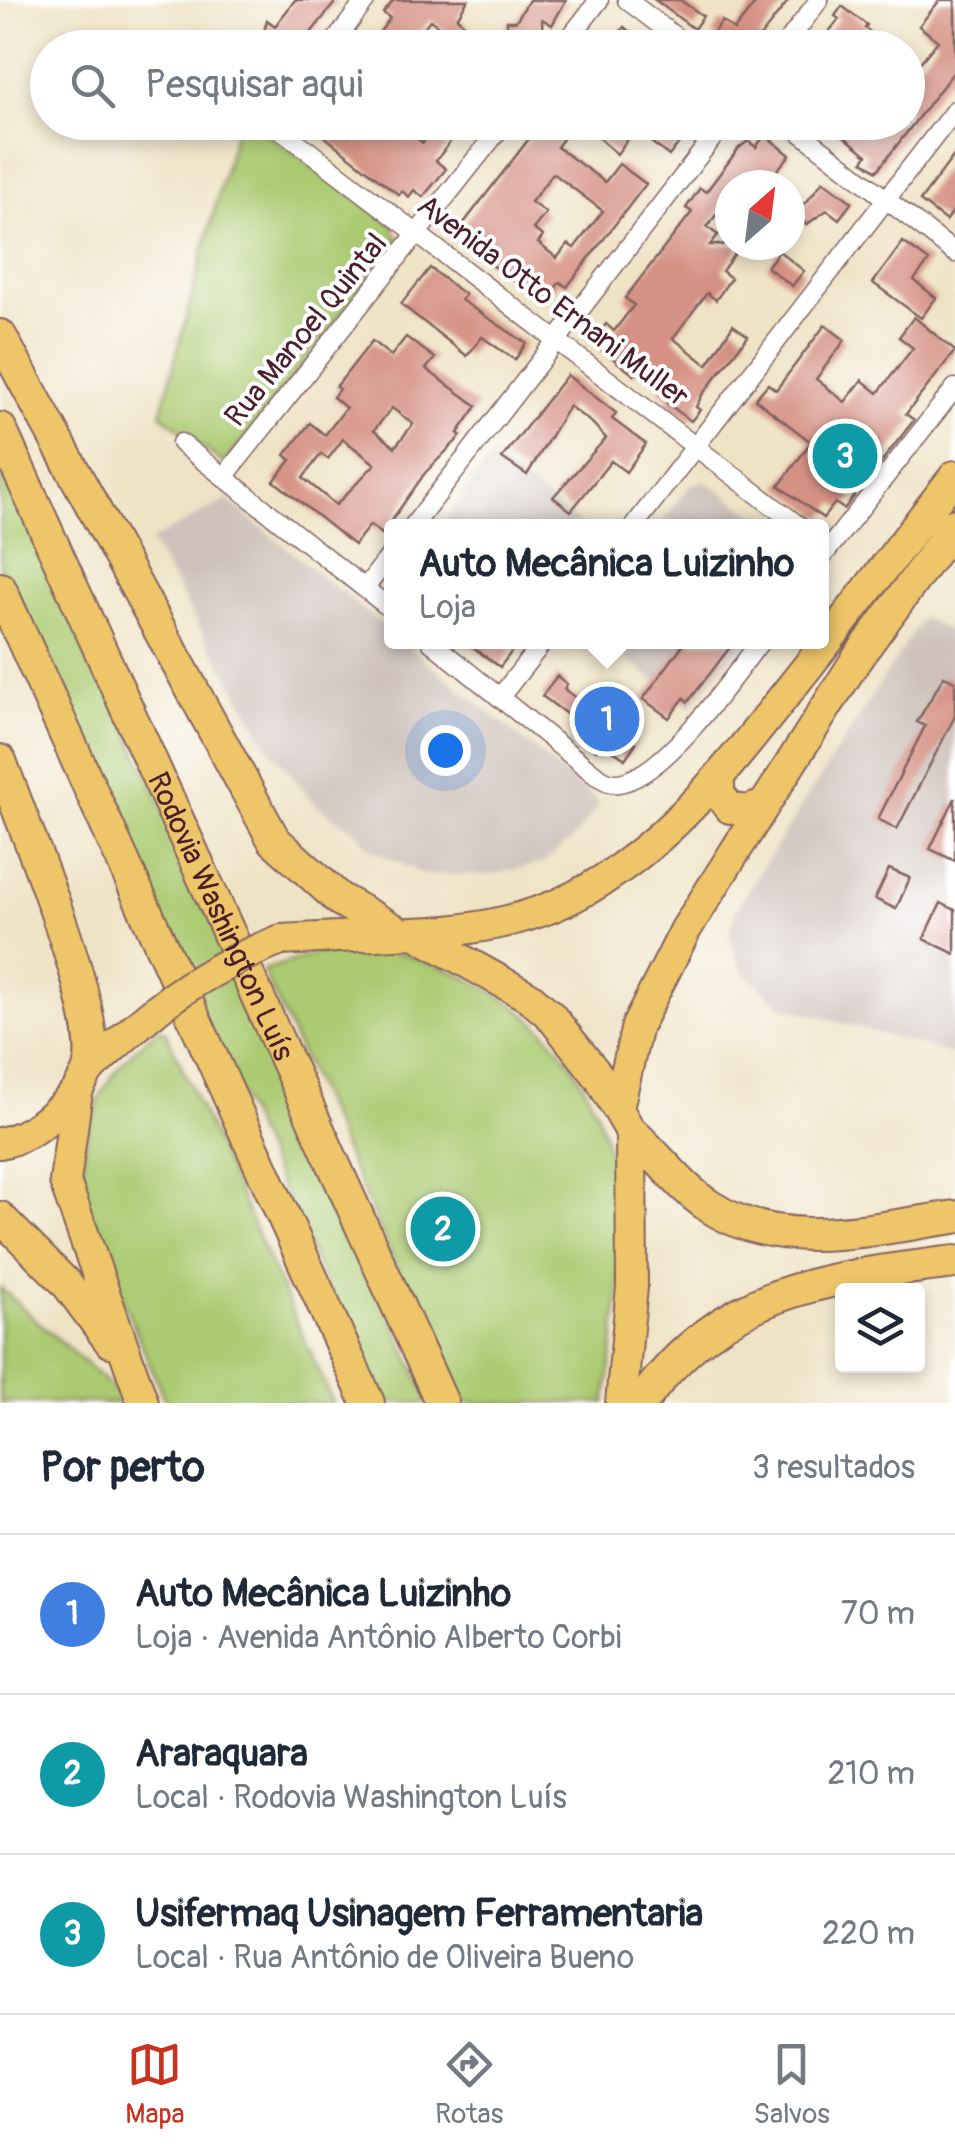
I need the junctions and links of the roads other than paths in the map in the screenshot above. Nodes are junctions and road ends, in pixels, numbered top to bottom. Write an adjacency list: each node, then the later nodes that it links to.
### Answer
1 (366, 0): 5 (street)
2 (599, 0): 6 (street)
3 (627, 0): 7 (street)
4 (820, 0): 8 (street)
5 (344, 30)
6 (576, 30)
7 (666, 30)
8 (797, 30)
9 (955, 110): 14 (street)
10 (294, 140): 15 (street, Avenida Otto Ernani Muller)
11 (490, 140): 15 (street, Rua Manoel Quintal)
12 (711, 140): 18 (street)
13 (811, 140): 14 (street)
14 (886, 199): 16 (street); 22 (street)
15 (419, 234): 18 (street, Avenida Otto Ernani Muller); 24 (street, Rua Manoel Quintal)
16 (955, 253)
17 (0, 336): 43 (highway)
18 (558, 338): 22 (street, Avenida Otto Ernani Muller); 25 (street)
19 (955, 388): 29 (street)
20 (0, 428): 52 (highway, Rodovia Washington Luís)
21 (181, 443): 24 (street)
22 (697, 446): 26 (street); 27 (street, Avenida Otto Ernani Muller)
23 (955, 476): 34 (main road)
24 (224, 477): 31 (street)
25 (418, 519)
26 (640, 519)
27 (790, 519)
28 (955, 524): 42 (main road)
29 (829, 544)
30 (384, 563): 31 (street)
31 (365, 588): 33 (street)
32 (0, 589): 51 (highway)
33 (384, 603)
34 (829, 636)
35 (440, 649): 39 (street)
36 (538, 649): 39 (street)
37 (755, 649): 39 (street)
38 (819, 649): 41 (main road)
39 (500, 697)
40 (0, 761): 44 (highway)
41 (719, 776): 42 (main road); 43 (main road)
42 (760, 806): 45 (main road)
43 (405, 932): 44 (main road, bridge); 45 (main road)
44 (83, 1080): 46 (main road); 50 (main road)
45 (625, 1120): 48 (highway); 53 (main road)
46 (0, 1143)
47 (0, 1217): 50 (main road)
48 (955, 1217)
49 (955, 1262): 54 (highway)
50 (141, 1399)
51 (368, 1403)
52 (442, 1403)
53 (621, 1403)
54 (641, 1403)

